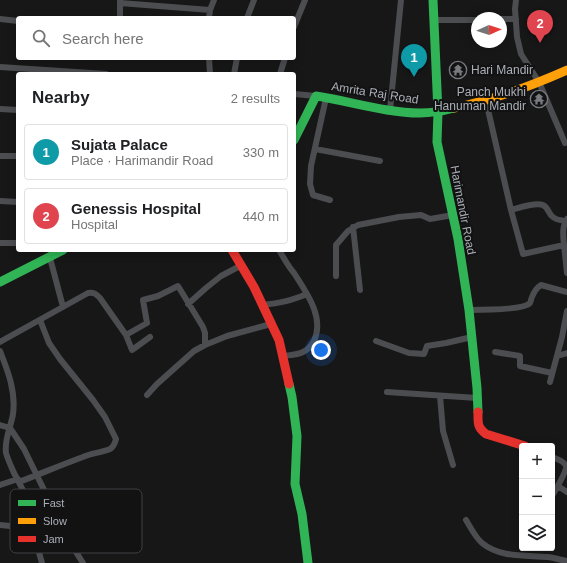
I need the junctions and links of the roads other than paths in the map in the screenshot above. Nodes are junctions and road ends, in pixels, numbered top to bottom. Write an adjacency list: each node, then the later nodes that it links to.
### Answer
1 (214, 0): 8 (street)
2 (254, 0): 11 (street)
3 (305, 0): 18 (street)
4 (401, 0): 35 (street)
5 (433, 0): 15 (street, Harimandir Road)
6 (516, 0): 14 (street)
7 (120, 2): 8 (street); 9 (street)
8 (210, 10): 10 (street)
9 (120, 16)
10 (208, 16)
11 (248, 16)
12 (0, 19): 17 (street)
13 (507, 19): 14 (street)
14 (516, 19): 28 (street)
15 (433, 20): 16 (street); 36 (street, Harimandir Road)
16 (471, 20)
17 (16, 21)
18 (296, 22)
19 (209, 60): 25 (street)
20 (237, 60): 26 (street)
21 (284, 60): 27 (street)
22 (0, 67): 24 (street)
23 (567, 70): 28 (street, Amrita Raj Road)
24 (76, 72)
25 (210, 72)
26 (234, 72)
27 (281, 72)
28 (539, 82): 32 (street, Amrita Raj Road); 38 (street)
29 (296, 94): 30 (street)
30 (316, 96): 31 (street, Amrita Raj Road); 37 (street)
31 (326, 98): 35 (street, Amrita Raj Road); 39 (street)
32 (486, 101): 36 (street, Amrita Raj Road); 46 (street)
33 (0, 109): 34 (street)
34 (16, 110)
35 (390, 110): 36 (street, Amrita Raj Road)
36 (438, 112): 47 (street, Harimandir Road)
37 (296, 136)
38 (565, 143)
39 (315, 149): 42 (street); 43 (street)
40 (0, 156): 41 (street)
41 (16, 156)
42 (380, 161)
43 (330, 200)
44 (0, 201): 45 (street)
45 (16, 202)
46 (511, 210): 48 (street); 52 (street)
47 (453, 215): 49 (street); 67 (street, Harimandir Road)
48 (566, 220): 52 (street)
49 (353, 228): 59 (street); 61 (street)
50 (0, 243): 51 (street)
51 (16, 243)
52 (564, 244): 58 (street)
53 (60, 252): 56 (street)
54 (233, 252): 57 (street)
55 (280, 252): 63 (street)
56 (50, 258): 60 (street); 66 (street)
57 (240, 266): 64 (street); 65 (street)
58 (567, 273)
59 (336, 276)
60 (0, 282)
61 (360, 290)
62 (567, 292): 67 (street)
63 (307, 294): 65 (street); 80 (street)
64 (188, 304): 71 (street); 76 (street)
65 (262, 305): 70 (street)
66 (63, 307): 69 (street); 71 (street)
67 (469, 310): 73 (street, Harimandir Road)
68 (567, 311): 81 (street)
69 (40, 320): 75 (street); 93 (street)
70 (272, 324): 76 (street); 80 (street)
71 (126, 335): 72 (street)
72 (150, 337)
73 (472, 337): 74 (street); 87 (street, Harimandir Road)
74 (376, 341)
75 (0, 342)
76 (205, 345): 85 (street)
77 (0, 351): 89 (street)
78 (495, 352): 82 (street)
79 (567, 354): 81 (street)
80 (283, 356): 109 (street)
81 (556, 356): 82 (street)
82 (552, 373): 83 (street)
83 (550, 382)
84 (387, 392): 86 (street)
85 (147, 395)
86 (440, 396): 87 (street); 92 (street)
87 (477, 398): 90 (street, Harimandir Road)
88 (0, 425): 89 (street)
89 (10, 428): 93 (street); 94 (street)
90 (519, 444)
91 (555, 459): 96 (street)
92 (453, 465)
93 (37, 476): 94 (street); 98 (street)
94 (18, 481): 95 (street); 97 (street)
95 (0, 485)
96 (558, 486): 99 (street); 100 (street)
97 (22, 489)
98 (43, 489)
99 (555, 491)
100 (567, 492)
101 (466, 520): 106 (street)
102 (0, 525): 103 (street)
103 (10, 526)
104 (39, 553): 107 (street)
105 (76, 553): 108 (street)
106 (567, 561)
107 (42, 563)
108 (82, 563)
109 (308, 563)

